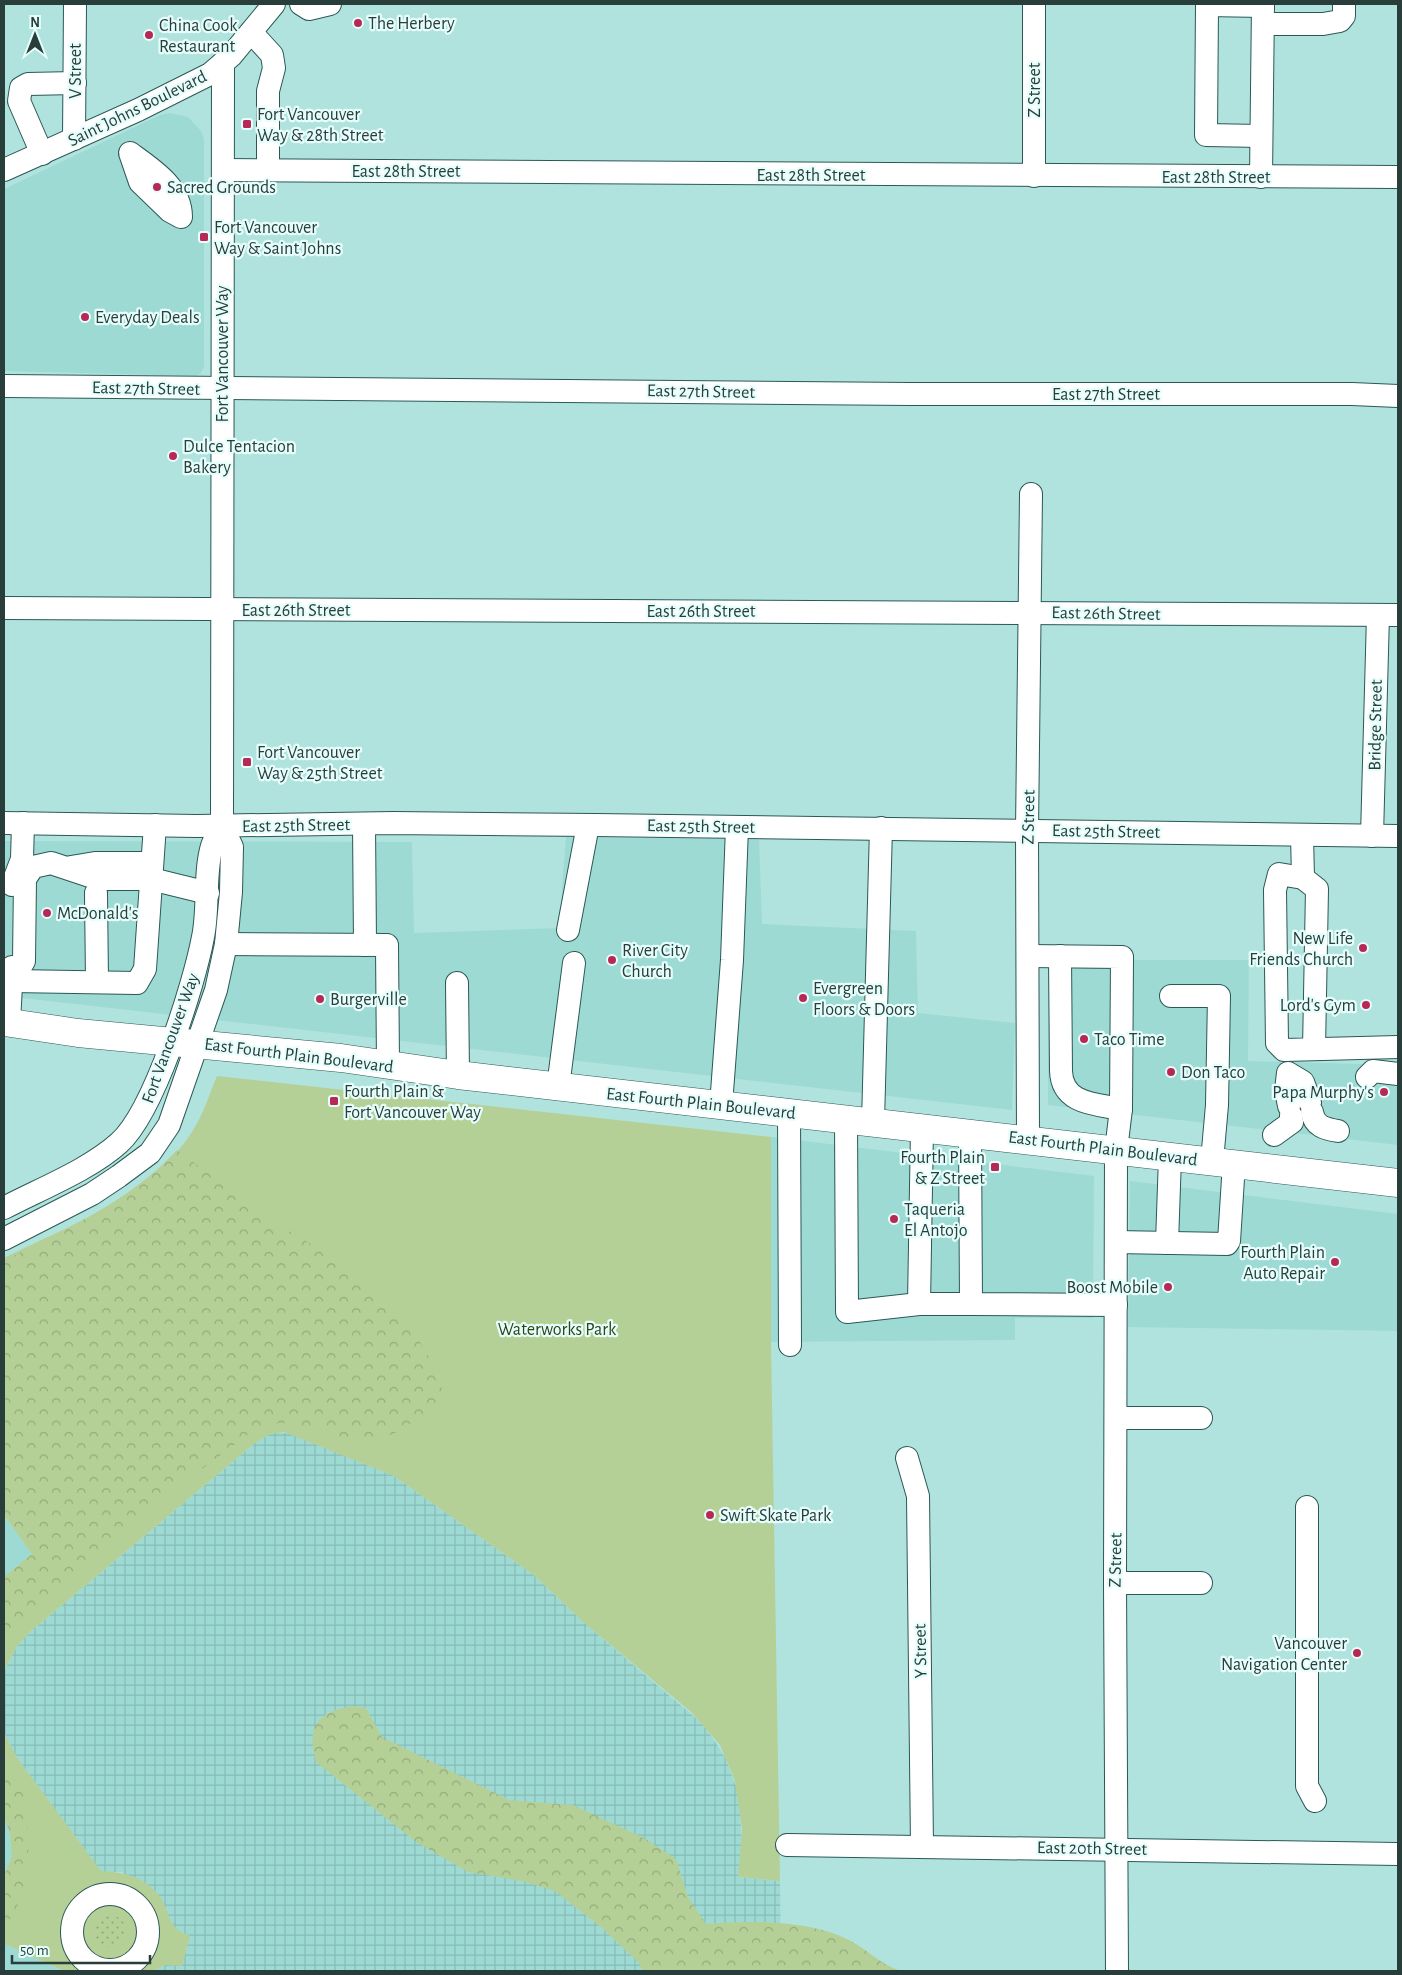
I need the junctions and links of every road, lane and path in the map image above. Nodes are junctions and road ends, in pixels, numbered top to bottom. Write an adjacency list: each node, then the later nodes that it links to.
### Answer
1 (75, 4): 10 (street, V Street)
2 (274, 4): 8 (street, Saint Johns Boulevard)
3 (301, 4): 4 (street)
4 (330, 4)
5 (1034, 4): 17 (street, Z Street)
6 (1344, 4): 7 (street)
7 (1263, 11): 11 (street); 11 (street)
8 (250, 32): 9 (street, Saint Johns Boulevard); 16 (street)
9 (223, 63): 12 (street, Saint Johns Boulevard); 15 (street, Fort Vancouver Way)
10 (75, 83): 12 (street, V Street); 13 (street)
11 (1262, 136): 18 (street)
12 (74, 139): 13 (street, Saint Johns Boulevard)
13 (42, 154): 14 (street, Saint Johns Boulevard)
14 (4, 170)
15 (223, 170): 16 (street, East 28th Street); 21 (street, Fort Vancouver Way)
16 (268, 170): 17 (street, East 28th Street)
17 (1034, 176): 18 (street, East 28th Street)
18 (1261, 177): 19 (street, East 28th Street)
19 (1398, 178)
20 (4, 386): 21 (street, East 27th Street)
21 (222, 388): 22 (street, East 27th Street); 25 (street, Fort Vancouver Way)
22 (1398, 396)
23 (1031, 494): 26 (street, Z Street)
24 (4, 608): 25 (street, East 26th Street)
25 (222, 610): 26 (street, East 26th Street); 31 (street, Fort Vancouver Way)
26 (1031, 612): 27 (street, East 26th Street); 35 (street, Z Street)
27 (1388, 615): 37 (street, Bridge Street)
28 (14, 823): 30 (street, East 25th Street); 51 (street)
29 (364, 824): 31 (street, East 25th Street); 32 (street, East 25th Street); 46 (street)
30 (155, 826): 31 (street, East 25th Street); 39 (street)
31 (222, 826): 42 (street, Fort Vancouver Way); 44 (street, Fort Vancouver Way)
32 (588, 826): 33 (street, East 25th Street); 43 (street)
33 (737, 827): 34 (street, East 25th Street); 67 (street)
34 (881, 828): 35 (street, East 25th Street); 71 (street)
35 (1027, 830): 36 (street, East 25th Street); 47 (street, Z Street)
36 (1302, 835): 37 (street, East 25th Street); 40 (street)
37 (1372, 836): 38 (street, East 25th Street)
38 (1398, 836)
39 (152, 871): 42 (street); 51 (street); 52 (street)
40 (1303, 878): 59 (street); 59 (street)
41 (96, 893): 52 (street)
42 (208, 893): 56 (street, Fort Vancouver Way)
43 (568, 930)
44 (226, 944): 45 (street); 57 (street, Fort Vancouver Way)
45 (274, 944): 46 (street); 49 (street)
46 (365, 945): 49 (street)
47 (1028, 956): 48 (street); 62 (street, Z Street)
48 (1060, 956): 61 (street); 68 (street, Z Street)
49 (386, 958): 60 (street)
50 (574, 963): 66 (street)
51 (12, 981): 52 (street); 55 (street)
52 (97, 982)
53 (456, 983): 64 (street)
54 (1171, 996): 79 (street)
55 (6, 1022): 56 (main road, East Fourth Plain Boulevard)
56 (171, 1040): 57 (main road, East Fourth Plain Boulevard); 81 (street, Fort Vancouver Way)
57 (199, 1043): 60 (main road, East Fourth Plain Boulevard); 82 (street, Fort Vancouver Way)
58 (1398, 1047): 59 (street)
59 (1314, 1049)
60 (388, 1065): 64 (main road, East Fourth Plain Boulevard)
61 (1061, 1071): 62 (street); 68 (street)
62 (1028, 1072): 76 (street, Z Street)
63 (1398, 1074): 65 (street)
64 (458, 1075): 66 (main road, East Fourth Plain Boulevard)
65 (1367, 1077)
66 (558, 1087): 67 (main road, East Fourth Plain Boulevard)
67 (721, 1105): 69 (main road, East Fourth Plain Boulevard)
68 (1121, 1109): 77 (street, Z Street)
69 (789, 1113): 70 (main road, East Fourth Plain Boulevard); 88 (street)
70 (846, 1119): 71 (main road, East Fourth Plain Boulevard); 85 (street)
71 (873, 1122): 72 (main road, East Fourth Plain Boulevard)
72 (922, 1128): 74 (main road, East Fourth Plain Boulevard); 85 (street)
73 (1338, 1131): 75 (street)
74 (970, 1133): 76 (main road, East Fourth Plain Boulevard); 86 (street)
75 (1274, 1135)
76 (1028, 1139): 77 (main road, East Fourth Plain Boulevard)
77 (1116, 1150): 78 (main road, East Fourth Plain Boulevard); 83 (street, Z Street)
78 (1170, 1157): 79 (main road, East Fourth Plain Boulevard); 84 (street)
79 (1223, 1162): 80 (main road, East Fourth Plain Boulevard); 84 (street)
80 (1398, 1183)
81 (4, 1208)
82 (4, 1239)
83 (1116, 1242): 84 (street); 87 (street, Z Street)
84 (1167, 1243)
85 (919, 1304): 86 (street)
86 (971, 1304): 87 (street)
87 (1116, 1305): 89 (street, Z Street)
88 (790, 1346)
89 (1117, 1418): 90 (street); 93 (street, Z Street)
90 (1201, 1418)
91 (907, 1458): 97 (street, Y Street)
92 (1307, 1507): 95 (street)
93 (1114, 1583): 94 (street); 98 (street, Z Street)
94 (1201, 1583)
95 (1315, 1801)
96 (787, 1845): 97 (street, East 20th Street)
97 (922, 1846): 98 (street, East 20th Street)
98 (1116, 1849): 99 (street, East 20th Street); 100 (street, Z Street)
99 (1398, 1854)
100 (1117, 1971)

